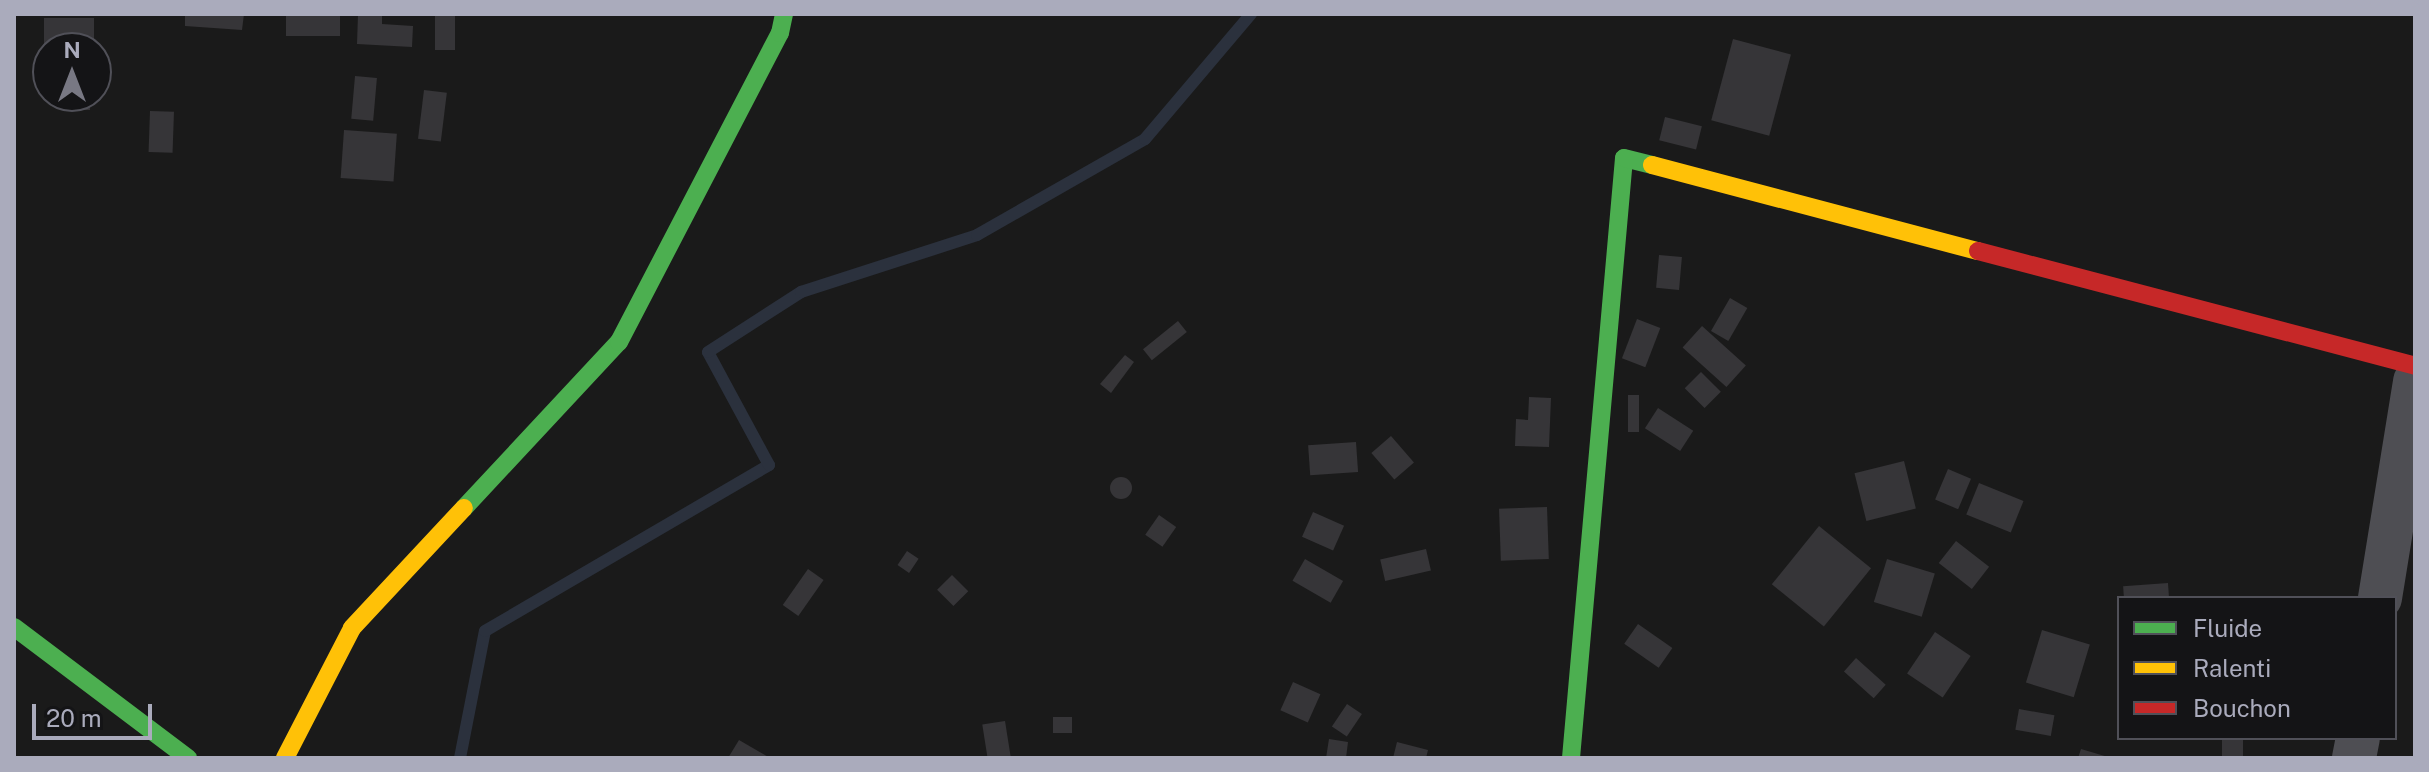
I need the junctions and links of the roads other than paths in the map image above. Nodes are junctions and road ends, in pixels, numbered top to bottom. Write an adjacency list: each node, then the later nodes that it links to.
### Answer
1 (784, 14): 7 (street)
2 (2415, 366): 8 (street)
3 (2415, 381): 4 (street)
4 (2380, 596)
5 (14, 627): 6 (street)
6 (188, 758)
7 (285, 758)
8 (1571, 758)

